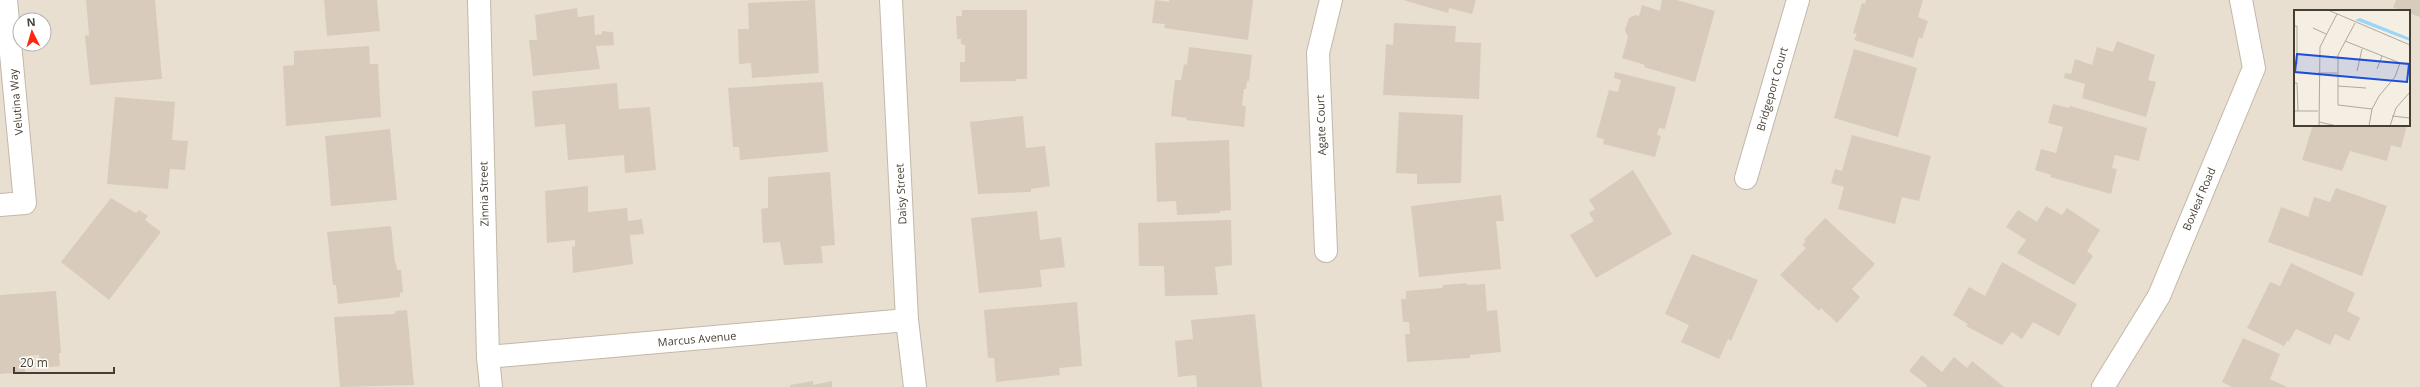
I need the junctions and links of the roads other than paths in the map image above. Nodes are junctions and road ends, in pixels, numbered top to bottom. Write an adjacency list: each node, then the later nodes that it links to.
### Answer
1 (6, 0): 8 (street, Velutina Way)
2 (479, 0): 11 (street, Zinnia Street)
3 (891, 0): 10 (street, Daisy Street)
4 (1331, 0): 9 (street, Agate Court)
5 (1798, 0): 7 (street, Bridgeport Court)
6 (2241, 0): 14 (street, Boxleaf Road)
7 (1746, 178)
8 (0, 205)
9 (1326, 251)
10 (907, 320): 11 (street, Marcus Avenue); 13 (street, Daisy Street)
11 (488, 357): 12 (street, Zinnia Street)
12 (491, 387)
13 (915, 387)
14 (2103, 387)

